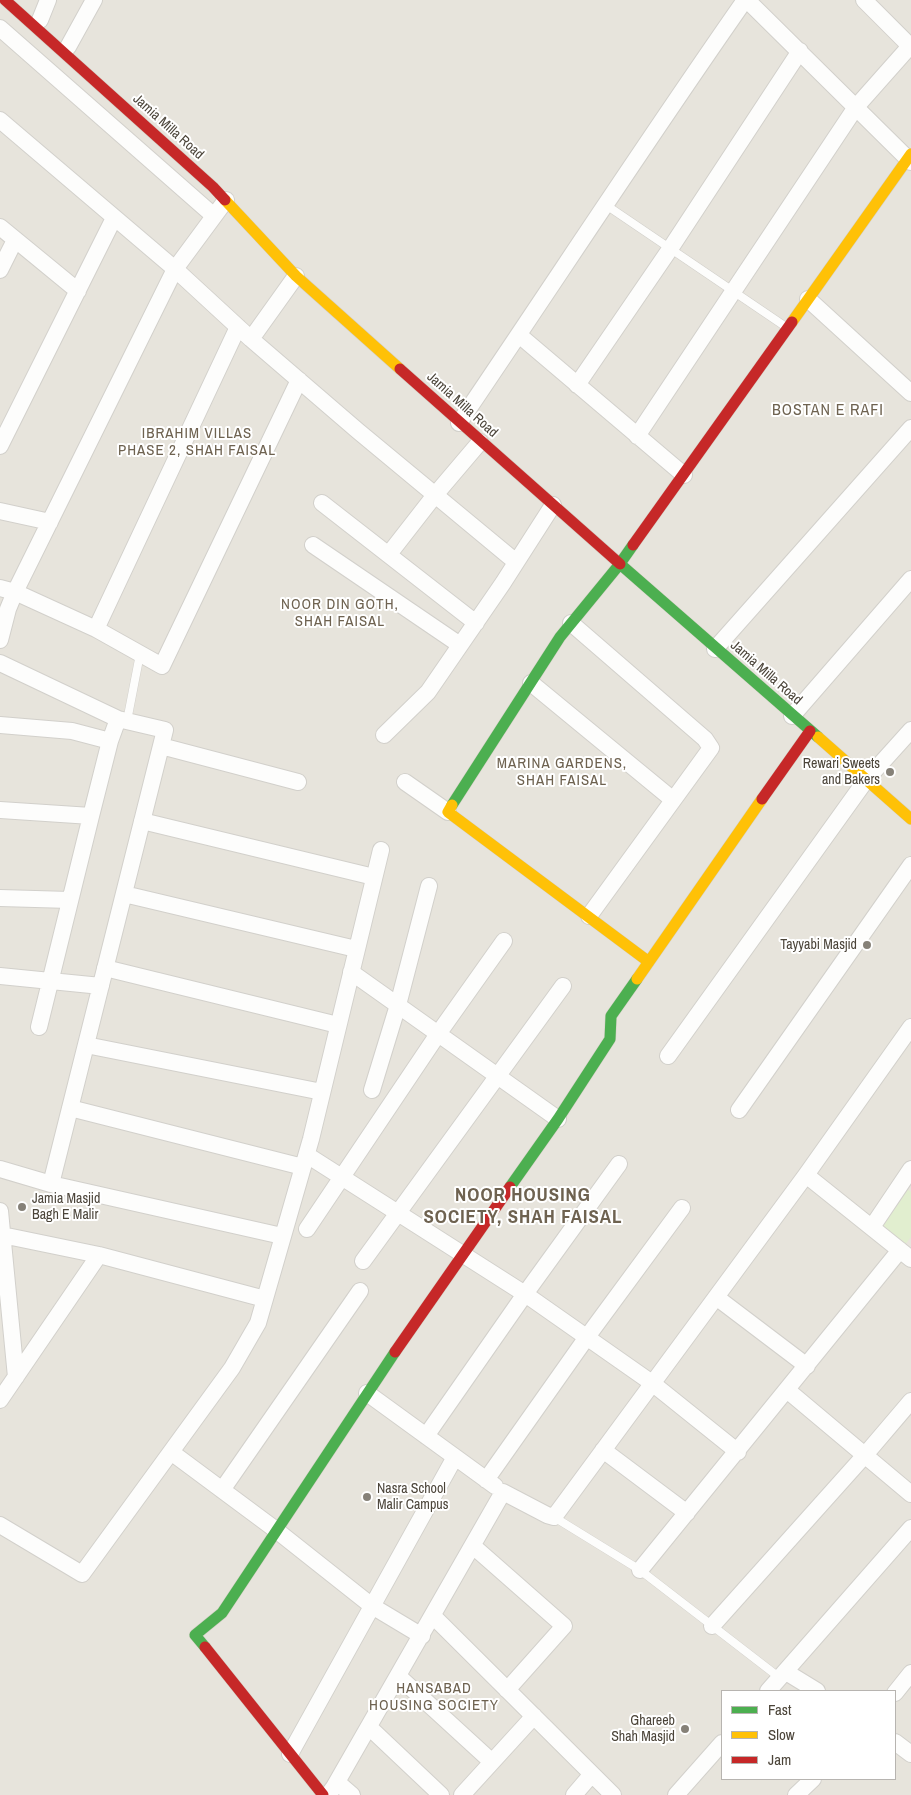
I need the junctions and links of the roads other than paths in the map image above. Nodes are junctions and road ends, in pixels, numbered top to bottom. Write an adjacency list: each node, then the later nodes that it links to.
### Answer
1 (5, 0): 15 (street, Jamia Milla Road)
2 (18, 0): 7 (street)
3 (48, 0): 7 (street)
4 (94, 0): 10 (street)
5 (746, 0): 11 (street); 16 (street)
6 (864, 0): 9 (street)
7 (40, 20): 10 (street)
8 (0, 28): 17 (street)
9 (911, 46): 12 (street)
10 (68, 47): 15 (street)
11 (800, 51): 12 (street); 21 (street)
12 (856, 107): 14 (street); 26 (street)
13 (0, 120): 18 (street)
14 (910, 158): 27 (street)
15 (219, 193): 17 (street); 24 (street, Jamia Milla Road)
16 (606, 205): 21 (lane); 30 (street)
17 (214, 216): 22 (street)
18 (114, 218): 22 (street); 25 (street)
19 (0, 227): 20 (street)
20 (15, 240): 23 (street); 25 (street)
21 (670, 249): 26 (lane); 33 (street)
22 (175, 269): 28 (street); 45 (street)
23 (0, 270)
24 (296, 276): 31 (street); 35 (street, Jamia Milla Road)
25 (78, 290): 39 (street)
26 (734, 290): 29 (lane); 37 (street)
27 (808, 299): 29 (street); 34 (street)
28 (238, 327): 31 (street); 54 (street)
29 (788, 328): 40 (street)
30 (519, 335): 33 (street); 35 (street)
31 (251, 338): 32 (street)
32 (299, 380): 41 (street); 58 (street)
33 (577, 385): 37 (street)
34 (911, 393)
35 (458, 424): 38 (street, Jamia Milla Road)
36 (911, 428): 57 (street)
37 (637, 436): 40 (street)
38 (480, 442): 41 (street); 43 (street, Jamia Milla Road)
39 (0, 446)
40 (684, 476): 49 (street)
41 (435, 495): 47 (street); 48 (street)
42 (322, 503): 47 (street)
43 (552, 505): 48 (street); 49 (street, Jamia Milla Road)
44 (0, 511): 45 (street)
45 (50, 522): 51 (street)
46 (313, 545): 56 (street)
47 (389, 554): 52 (street)
48 (516, 562): 52 (street)
49 (620, 565): 53 (street); 57 (street, Jamia Milla Road)
50 (911, 578): 61 (street)
51 (8, 590): 54 (street); 55 (street)
52 (476, 623): 56 (street)
53 (572, 624): 60 (street); 72 (street)
54 (96, 629): 58 (street)
55 (0, 640)
56 (460, 645): 66 (street)
57 (715, 649): 61 (street, Jamia Milla Road)
58 (140, 654): 62 (lane)
59 (0, 663): 62 (street)
60 (531, 683): 72 (street); 74 (street)
61 (792, 716): 65 (street, Jamia Milla Road)
62 (122, 720): 67 (street); 68 (street)
63 (0, 725): 67 (street)
64 (911, 730): 69 (street)
65 (810, 731): 69 (street, Jamia Milla Road); 88 (street)
66 (384, 735)
67 (110, 742): 75 (street)
68 (161, 746): 70 (street); 77 (street)
69 (866, 780): 76 (street, Jamia Milla Road); 101 (street)
70 (298, 782)
71 (405, 782): 74 (street)
72 (672, 799): 85 (street)
73 (0, 810): 75 (street)
74 (448, 812): 85 (street)
75 (91, 816): 84 (street)
76 (911, 819)
77 (142, 821): 80 (street); 82 (street)
78 (381, 850): 80 (street)
79 (911, 865): 106 (street)
80 (374, 878): 87 (street)
81 (429, 886): 95 (street)
82 (124, 894): 87 (street); 89 (street)
83 (0, 898): 84 (street)
84 (70, 900): 92 (street)
85 (589, 916): 88 (street)
86 (504, 941): 99 (street)
87 (356, 949): 90 (street)
88 (649, 962): 107 (street)
89 (105, 968): 93 (street); 96 (street)
90 (351, 972): 95 (street); 96 (street)
91 (0, 976): 92 (street)
92 (50, 982): 93 (street); 97 (street)
93 (101, 986): 100 (street)
94 (563, 986): 102 (street)
95 (398, 1005): 99 (street); 103 (street)
96 (338, 1025): 104 (street)
97 (40, 1027)
98 (911, 1027): 111 (street)
99 (438, 1034): 102 (street); 112 (street)
100 (86, 1046): 104 (street); 105 (street)
101 (668, 1056)
102 (497, 1076): 107 (street); 117 (street)
103 (372, 1090)
104 (322, 1092): 108 (street)
105 (70, 1108): 108 (street); 114 (street)
106 (740, 1110)
107 (558, 1119): 123 (street)
108 (305, 1161): 112 (street); 121 (street)
109 (619, 1164): 127 (street)
110 (0, 1169): 114 (street)
111 (806, 1175): 118 (street); 128 (street)
112 (343, 1178): 117 (street); 119 (street)
113 (908, 1180): 118 (street)
114 (51, 1184): 121 (street)
115 (682, 1208): 130 (street)
116 (0, 1210): 120 (street)
117 (397, 1214): 123 (street); 125 (street)
118 (872, 1227): 124 (street)
119 (307, 1229)
120 (2, 1235): 122 (street); 132 (street)
121 (282, 1236): 129 (street)
122 (99, 1255): 129 (street); 132 (street)
123 (463, 1255): 127 (street); 135 (street)
124 (906, 1255): 131 (street)
125 (363, 1261)
126 (360, 1291): 145 (street)
127 (525, 1294): 130 (street); 138 (street)
128 (716, 1297): 131 (street); 133 (street)
129 (264, 1299): 140 (street)
130 (587, 1337): 133 (street); 144 (street)
131 (807, 1366): 134 (street)
132 (16, 1377): 136 (street)
133 (652, 1383): 139 (street); 141 (street)
134 (787, 1390): 141 (street); 142 (street)
135 (367, 1393): 138 (street); 152 (street)
136 (0, 1400)
137 (911, 1401): 142 (street)
138 (426, 1436): 143 (street)
139 (603, 1450): 148 (street); 149 (street)
140 (171, 1452): 145 (street); 150 (street)
141 (738, 1452): 148 (street)
142 (865, 1454): 147 (street); 157 (street)
143 (455, 1457): 144 (street); 155 (street)
144 (486, 1480): 146 (street)
145 (222, 1490): 152 (street)
146 (503, 1492): 149 (street); 153 (street)
147 (911, 1494)
148 (687, 1513): 154 (street)
149 (554, 1516): 154 (lane)
150 (0, 1525)
151 (911, 1528): 160 (street)
152 (276, 1530): 155 (street); 170 (street)
153 (473, 1546): 156 (street); 162 (street)
154 (640, 1570): 157 (lane)
155 (372, 1606): 158 (street); 170 (street)
156 (433, 1616): 158 (street); 162 (street)
157 (712, 1626): 160 (lane)
158 (422, 1636): 161 (street)
159 (911, 1672): 165 (street)
160 (783, 1675): 163 (street); 164 (street)
161 (398, 1676): 167 (street); 172 (street)
162 (507, 1690): 166 (street)
163 (769, 1690)
164 (815, 1690)
165 (896, 1692)
166 (534, 1716): 172 (street); 173 (street)
167 (369, 1727): 175 (street); 178 (street)
168 (896, 1743): 171 (street)
169 (721, 1744): 182 (street)
170 (290, 1754): 176 (street)
171 (911, 1754)
172 (492, 1762): 179 (street)
173 (592, 1774): 180 (street); 181 (street)
174 (812, 1780): 183 (street)
175 (332, 1788): 177 (street)
176 (323, 1795)
177 (352, 1795)
178 (442, 1795)
179 (462, 1795)
180 (574, 1795)
181 (613, 1795)
182 (676, 1795)
183 (796, 1795)

